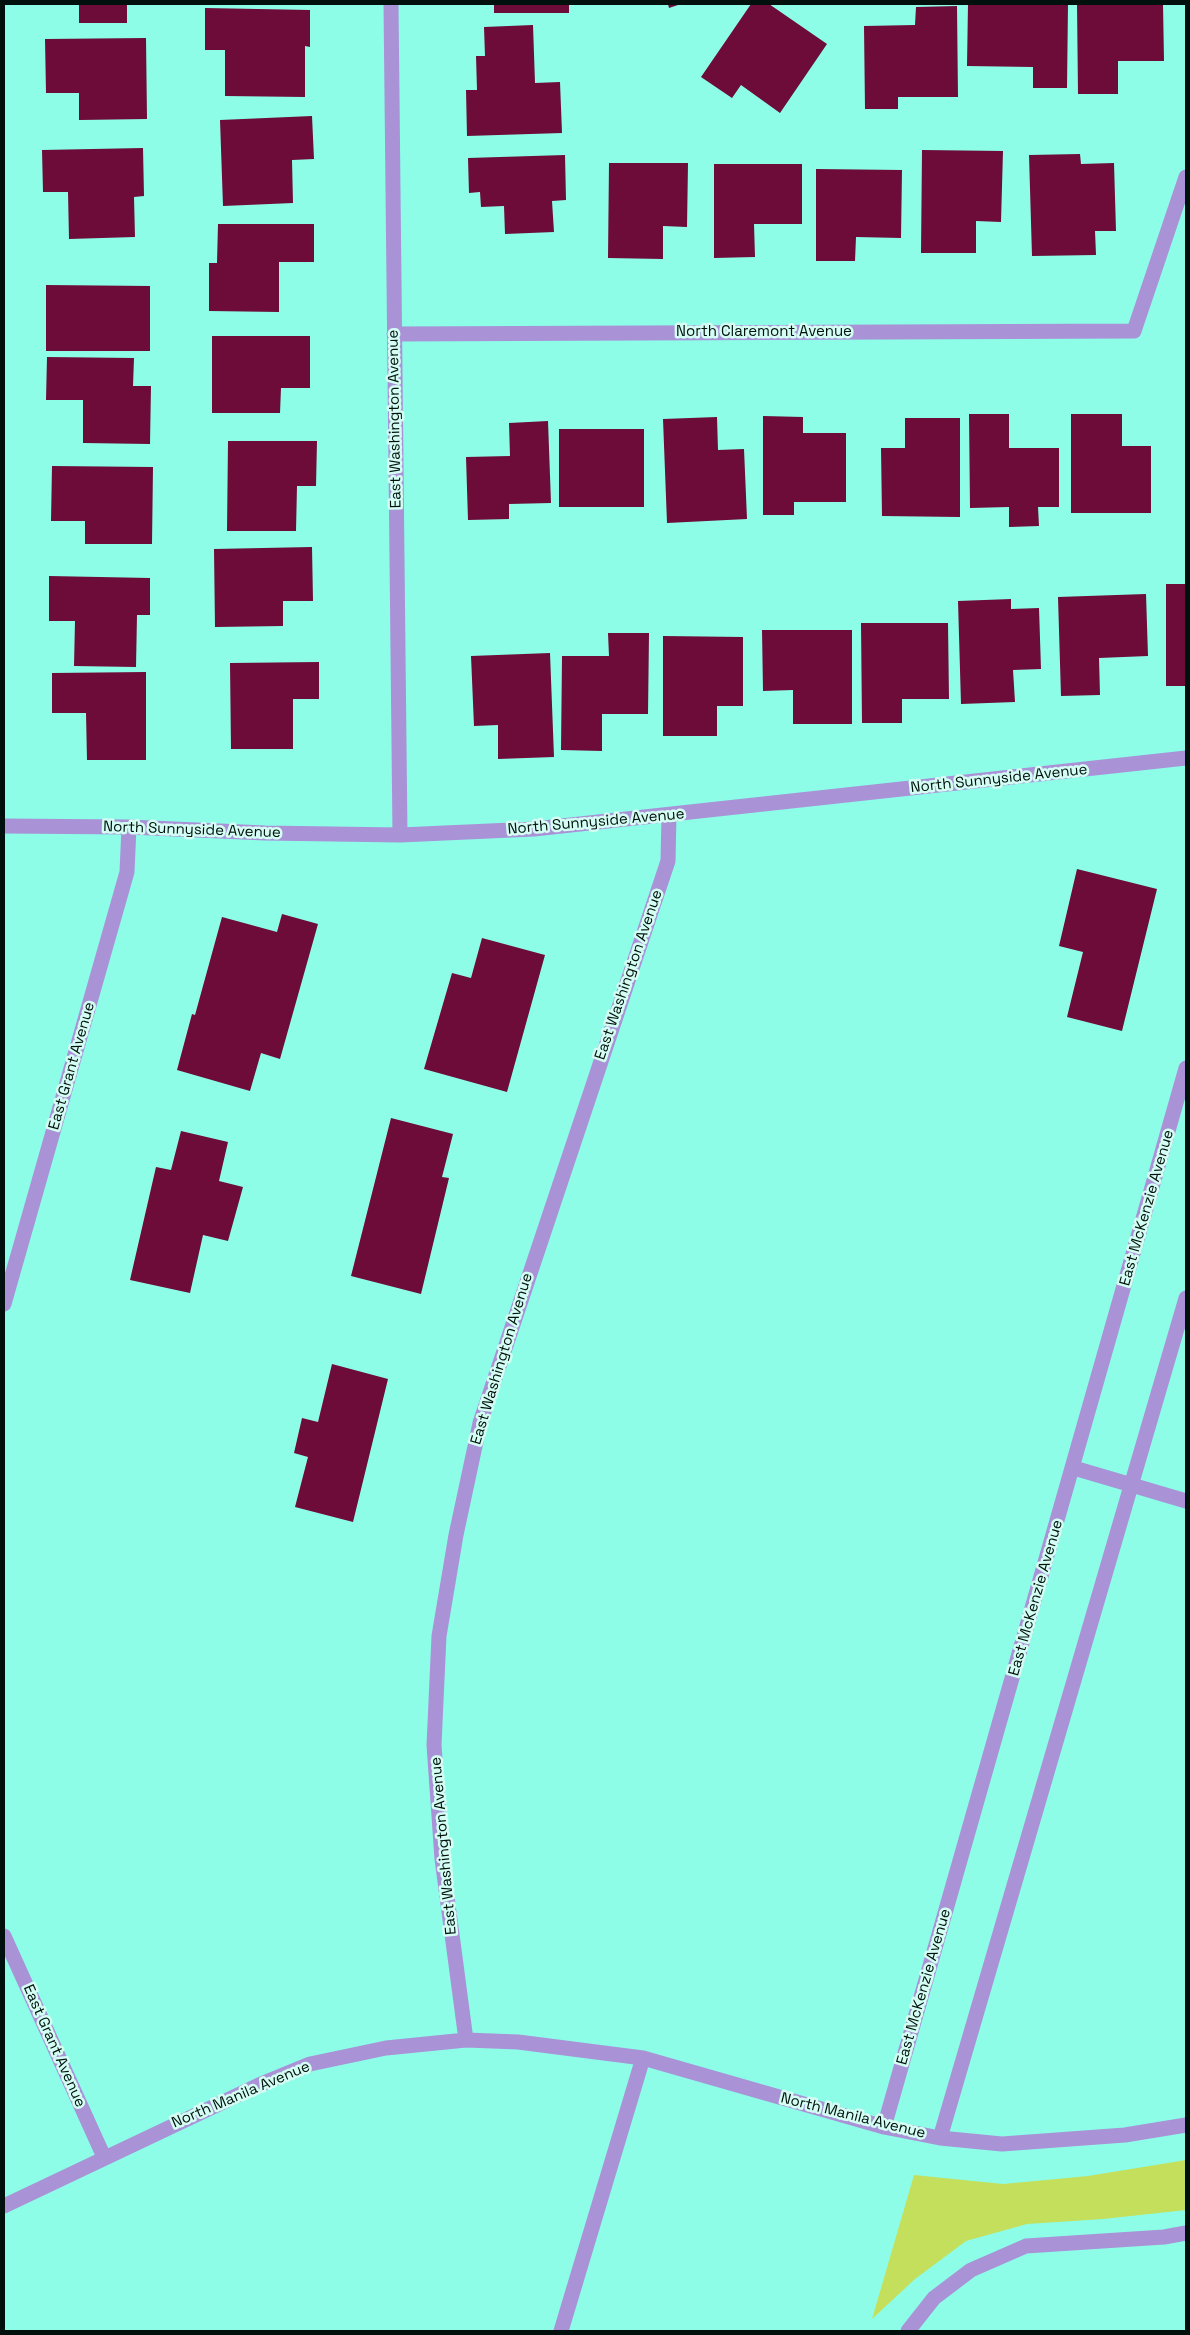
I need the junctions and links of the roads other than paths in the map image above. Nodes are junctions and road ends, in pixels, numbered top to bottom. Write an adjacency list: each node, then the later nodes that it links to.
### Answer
1 (391, 4): 3 (street, East Washington Avenue)
2 (1186, 177): 3 (street, North Claremont Avenue)
3 (394, 334): 8 (street, East Washington Avenue)
4 (1186, 758): 5 (street, North Sunnyside Avenue)
5 (669, 816): 8 (street, North Sunnyside Avenue); 16 (street, East Washington Avenue)
6 (4, 826): 7 (street, North Sunnyside Avenue)
7 (129, 827): 8 (street, North Sunnyside Avenue); 11 (street, East Grant Avenue)
8 (400, 835)
9 (1186, 1068): 12 (street, East McKenzie Avenue)
10 (1186, 1298): 13 (street)
11 (4, 1304)
12 (1074, 1468): 13 (street); 19 (street, East McKenzie Avenue)
13 (1133, 1485): 14 (street); 20 (street)
14 (1186, 1501)
15 (4, 1936): 21 (street, East Grant Avenue)
16 (466, 2040): 17 (street, North Manila Avenue); 21 (street, North Manila Avenue)
17 (643, 2058): 19 (street, North Manila Avenue); 24 (street)
18 (1186, 2125): 20 (street, North Manila Avenue)
19 (884, 2127): 20 (street, North Manila Avenue)
20 (940, 2138)
21 (104, 2157): 22 (street, North Manila Avenue)
22 (4, 2206)
23 (1186, 2233): 25 (street)
24 (561, 2331)
25 (908, 2331)

